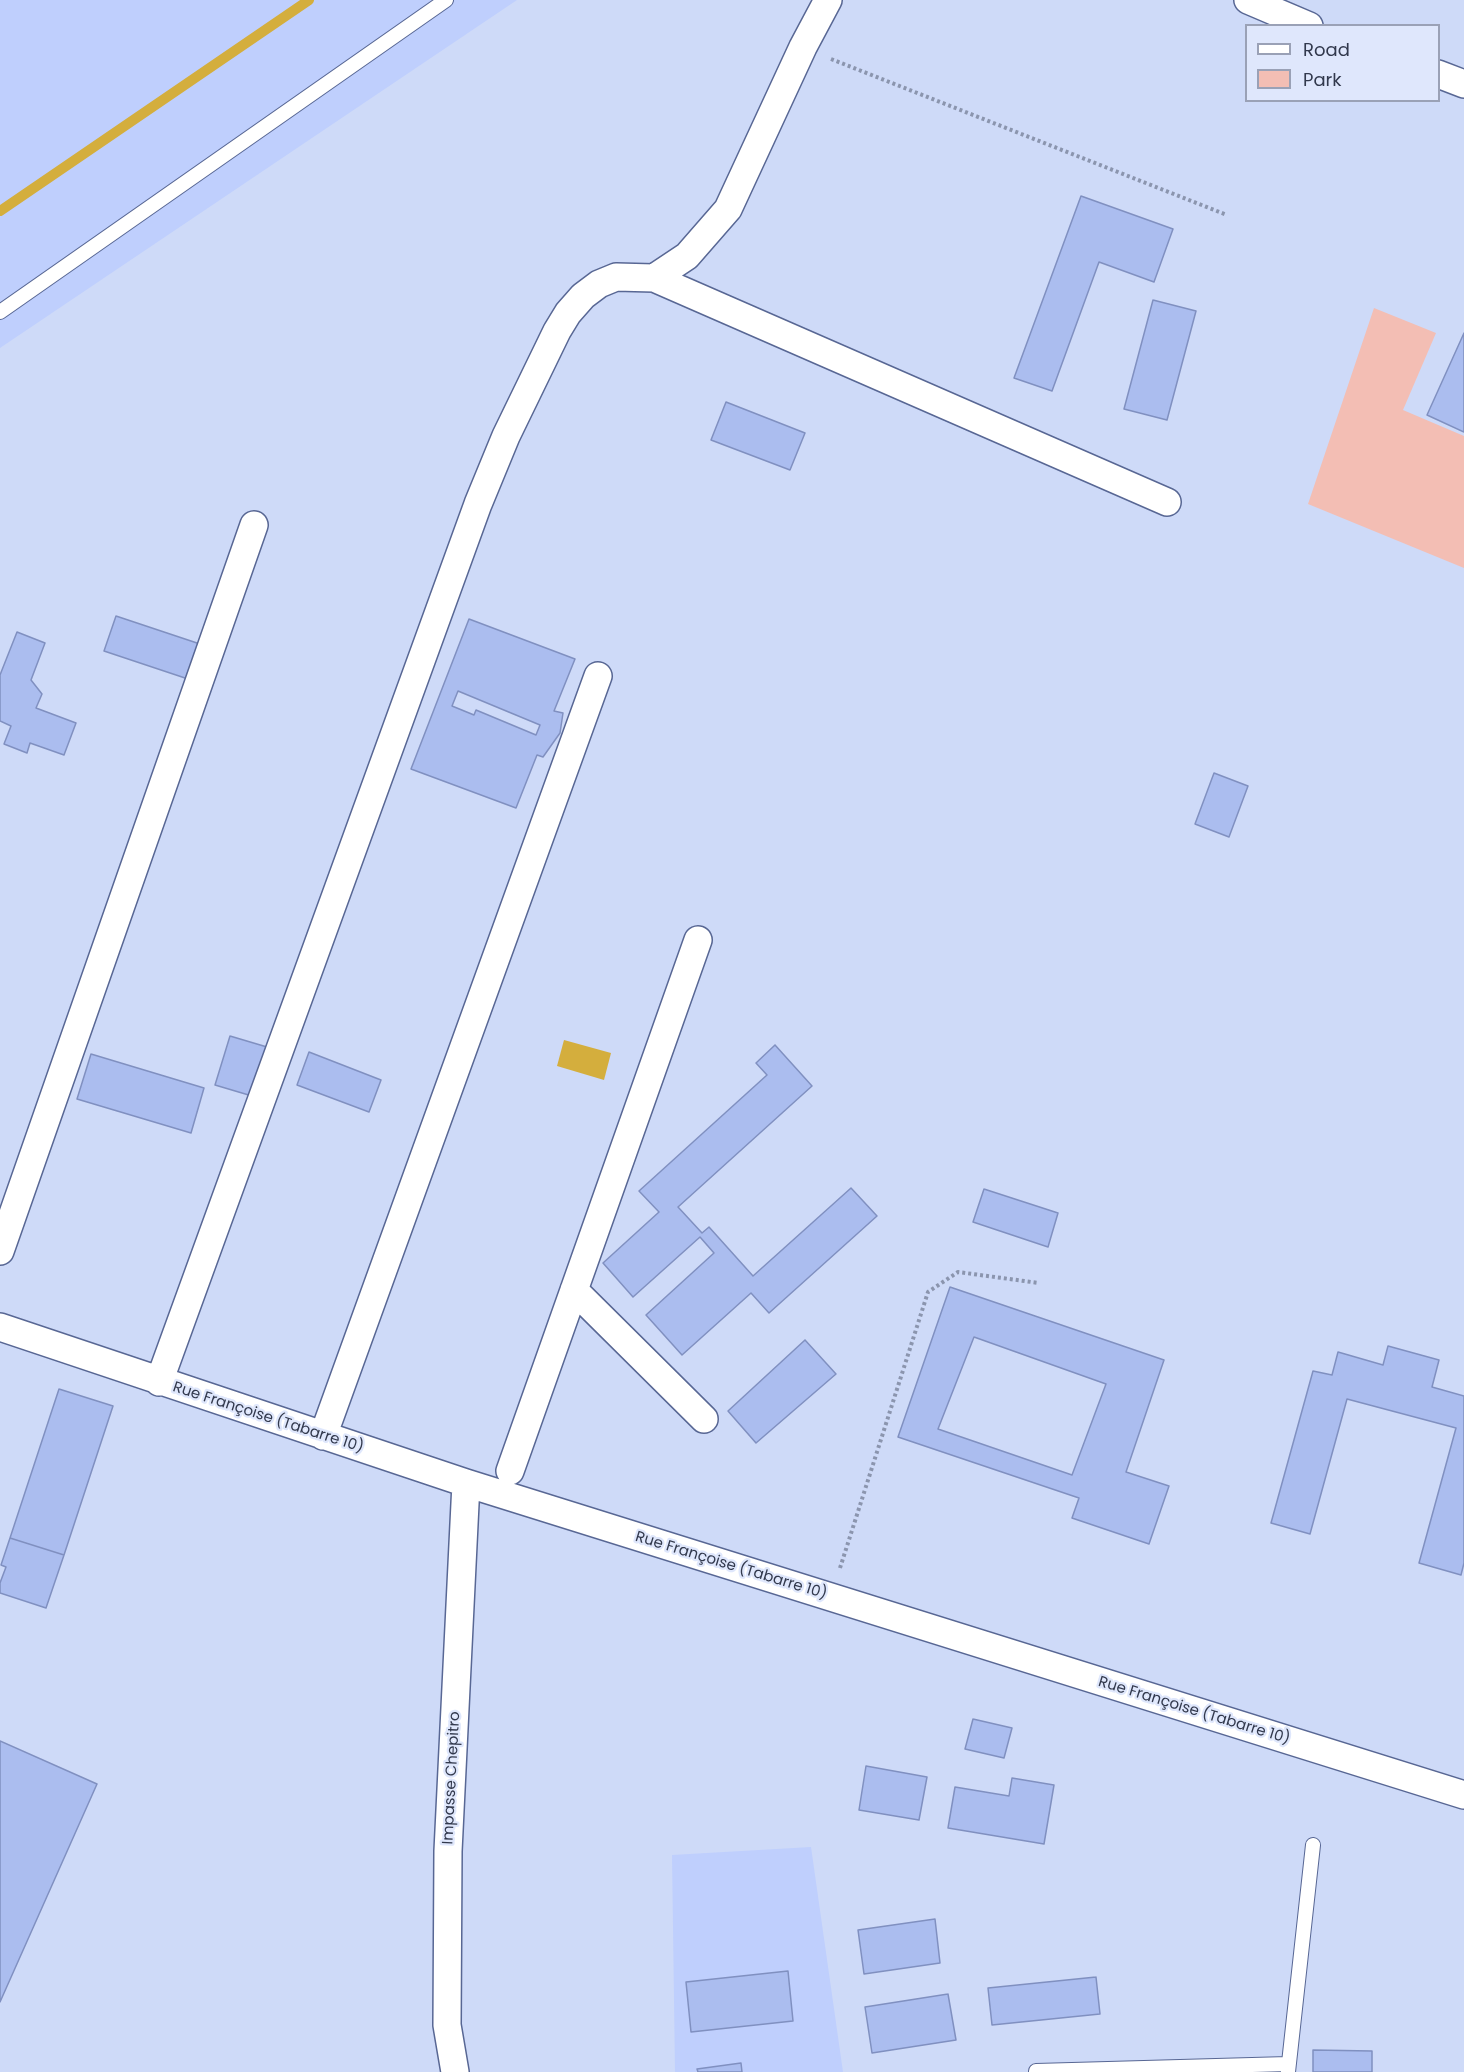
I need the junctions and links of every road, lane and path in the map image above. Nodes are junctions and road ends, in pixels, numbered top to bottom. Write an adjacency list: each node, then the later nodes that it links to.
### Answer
1 (446, 0): 10 (lane)
2 (828, 0): 5 (street)
3 (1248, 0): 4 (street)
4 (1305, 24)
5 (803, 47): 8 (path); 9 (street)
6 (1440, 75): 7 (street)
7 (1464, 84)
8 (1227, 216)
9 (654, 278): 11 (street); 19 (street)
10 (0, 312)
11 (1167, 502)
12 (254, 525): 15 (street)
13 (598, 676): 21 (street)
14 (698, 940): 17 (street)
15 (0, 1251)
16 (1040, 1283): 24 (path)
17 (574, 1290): 20 (street); 22 (street)
18 (0, 1328): 19 (street, Rue Françoise (Tabarre 10))
19 (159, 1382): 21 (street, Rue Françoise (Tabarre 10))
20 (704, 1419)
21 (323, 1436): 23 (street, Rue Françoise (Tabarre 10))
22 (506, 1482): 23 (street, Rue Françoise (Tabarre 10)); 24 (street, Rue Françoise (Tabarre 10))
23 (466, 1483): 29 (street, Impasse Chepitro)
24 (831, 1597): 25 (street, Rue Françoise (Tabarre 10))
25 (1464, 1795)
26 (1313, 1845): 27 (lane)
27 (1288, 2068): 28 (lane)
28 (1036, 2071)
29 (455, 2072)

